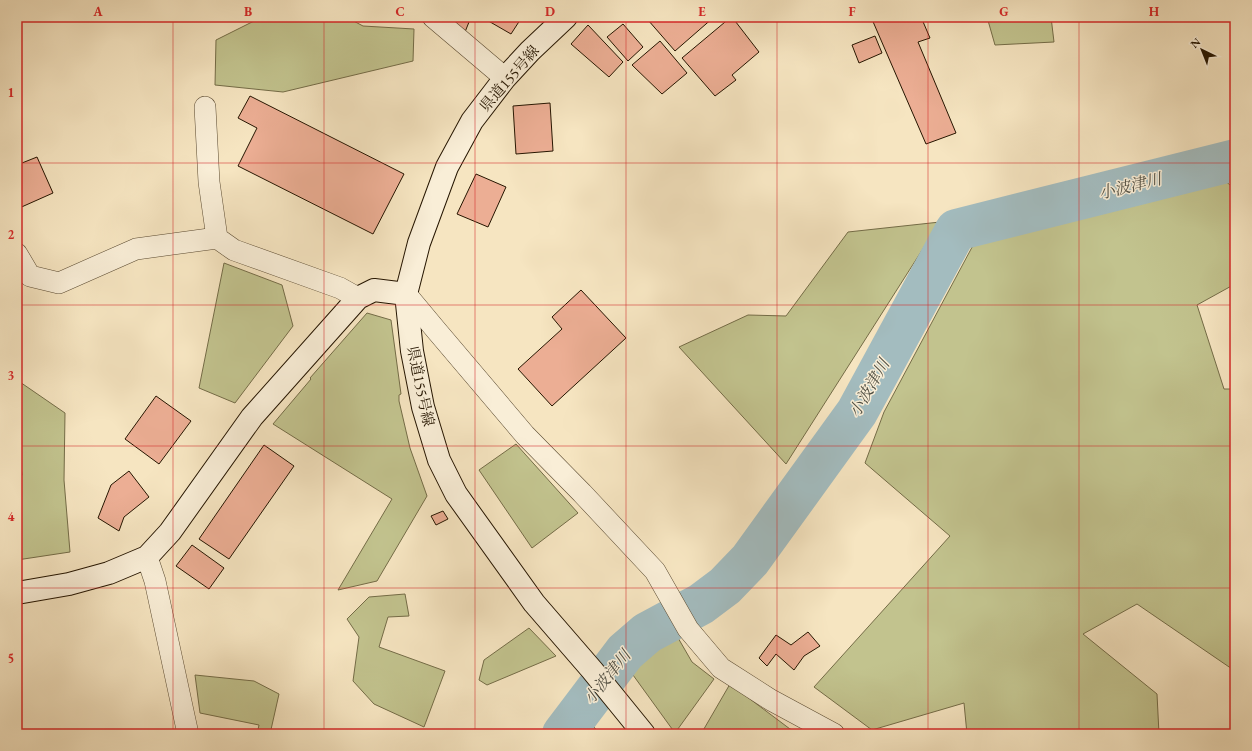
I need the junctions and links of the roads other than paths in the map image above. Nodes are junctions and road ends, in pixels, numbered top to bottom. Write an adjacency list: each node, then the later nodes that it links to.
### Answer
1 (433, 17): 3 (street)
2 (566, 17): 3 (main road, 県道155号線)
3 (505, 78): 7 (main road, 県道155号線)
4 (205, 108): 5 (street)
5 (217, 238): 6 (street); 8 (street)
6 (17, 254)
7 (406, 294): 8 (main road); 12 (main road, 県道155号線); 13 (street)
8 (358, 298): 9 (main road)
9 (147, 557): 10 (main road); 11 (street)
10 (17, 593)
11 (188, 734)
12 (644, 734)
13 (834, 734)

